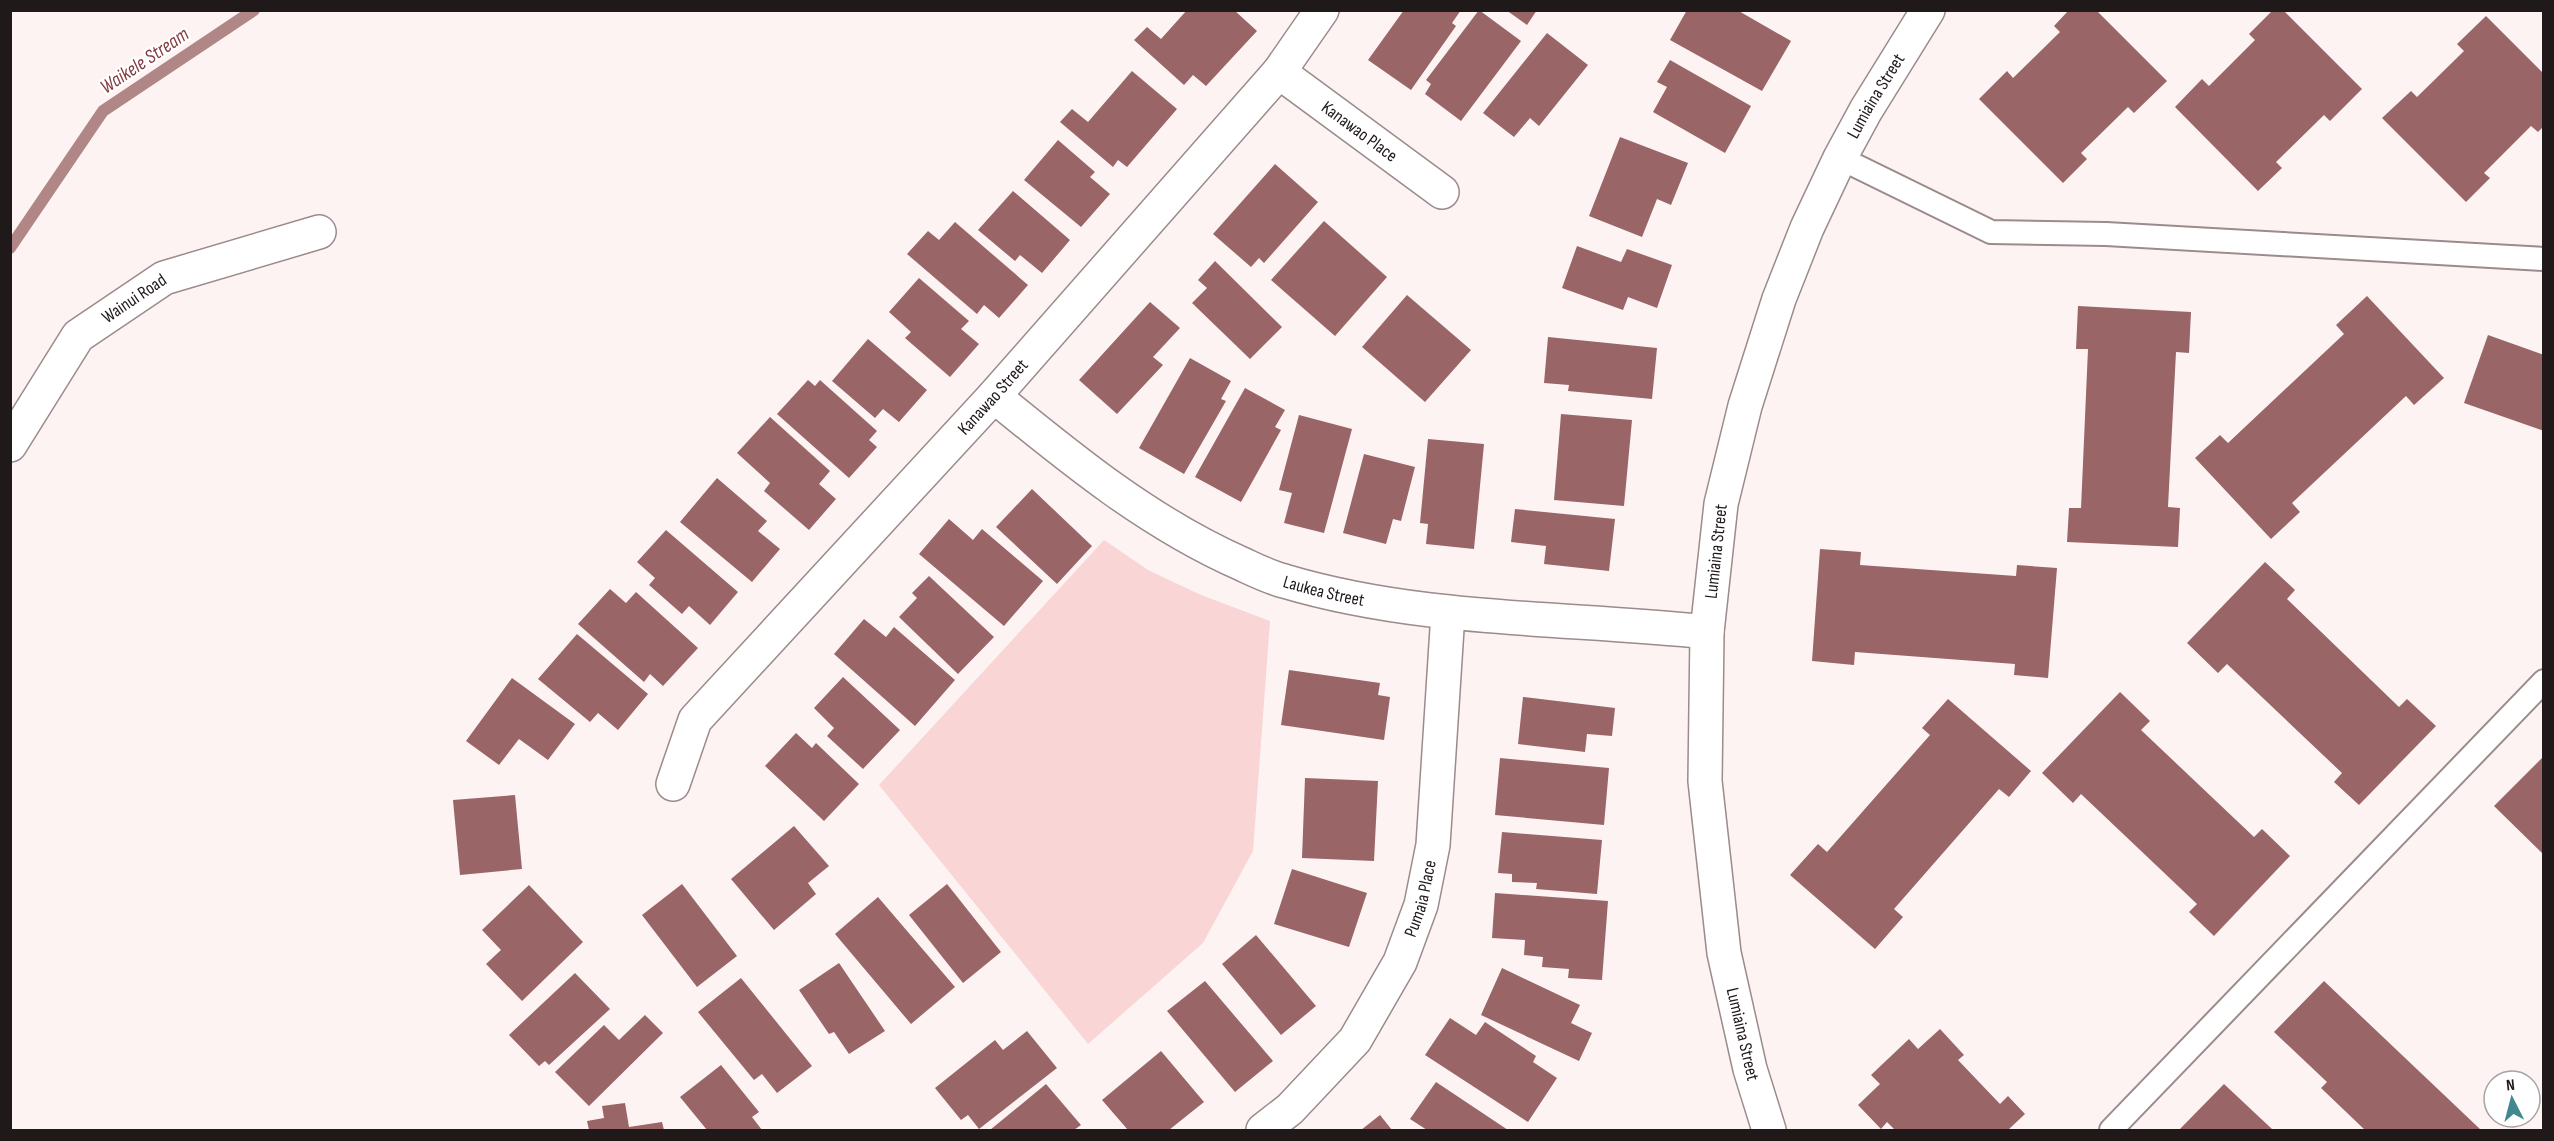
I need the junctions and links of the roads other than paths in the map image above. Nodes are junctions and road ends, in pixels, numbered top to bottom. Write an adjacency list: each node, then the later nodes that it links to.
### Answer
1 (1322, 10): 3 (street, Kanawao Street)
2 (1928, 10): 4 (street, Lumiaina Street)
3 (1279, 72): 5 (street, Kanawao Place); 8 (street, Kanawao Street)
4 (1840, 158): 7 (lane); 11 (street, Lumiaina Street)
5 (1442, 192)
6 (319, 232): 9 (street, Wainui Road)
7 (2544, 259)
8 (994, 396): 10 (street, Laukea Street); 13 (street, Kanawao Street)
9 (10, 445)
10 (1448, 613): 11 (street, Laukea Street); 14 (street, Pumaia Place)
11 (1707, 632): 15 (street, Lumiaina Street)
12 (2544, 681): 16 (lane)
13 (673, 784)
14 (1263, 1131)
15 (1769, 1131)
16 (2111, 1131)

